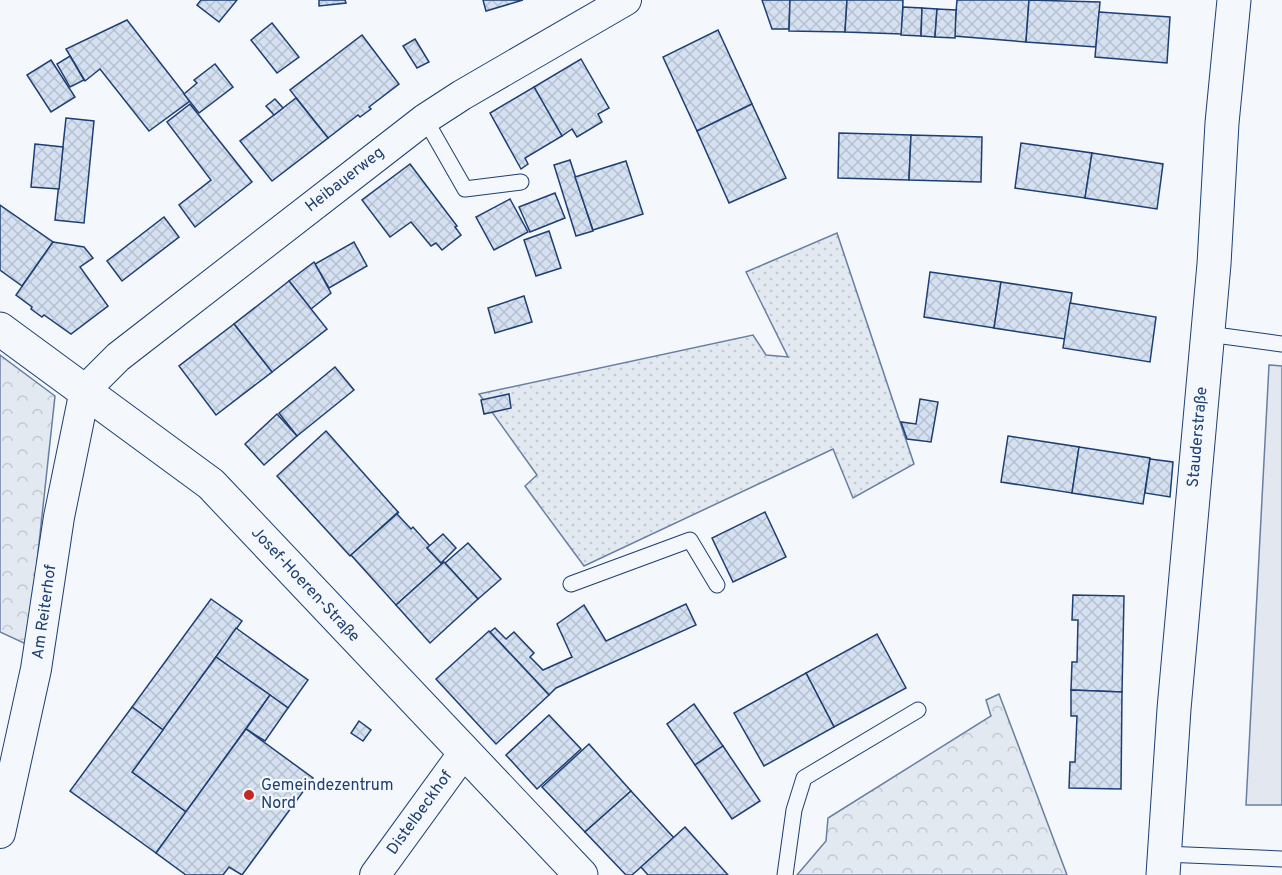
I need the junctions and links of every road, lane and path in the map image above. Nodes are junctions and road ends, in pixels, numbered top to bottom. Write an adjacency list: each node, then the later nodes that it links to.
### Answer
1 (1234, 0): 6 (main road, Stauderstraße)
2 (612, 3): 3 (street, Heibauerweg)
3 (425, 119): 4 (lane); 8 (street, Heibauerweg)
4 (521, 182)
5 (0, 329): 8 (main road, Josef-Hoeren-Straße)
6 (1208, 334): 7 (lane); 15 (main road, Stauderstraße)
7 (1282, 344)
8 (85, 390): 12 (main road, Josef-Hoeren-Straße); 13 (street, Am Reiterhof)
9 (571, 584): 10 (lane)
10 (717, 585)
11 (918, 710): 18 (lane)
12 (465, 751): 16 (street, Distelbeckhof); 17 (main road, Josef-Hoeren-Straße)
13 (0, 833)
14 (1282, 859): 15 (lane)
15 (1164, 864)
16 (375, 875)
17 (580, 875)
18 (785, 875)

